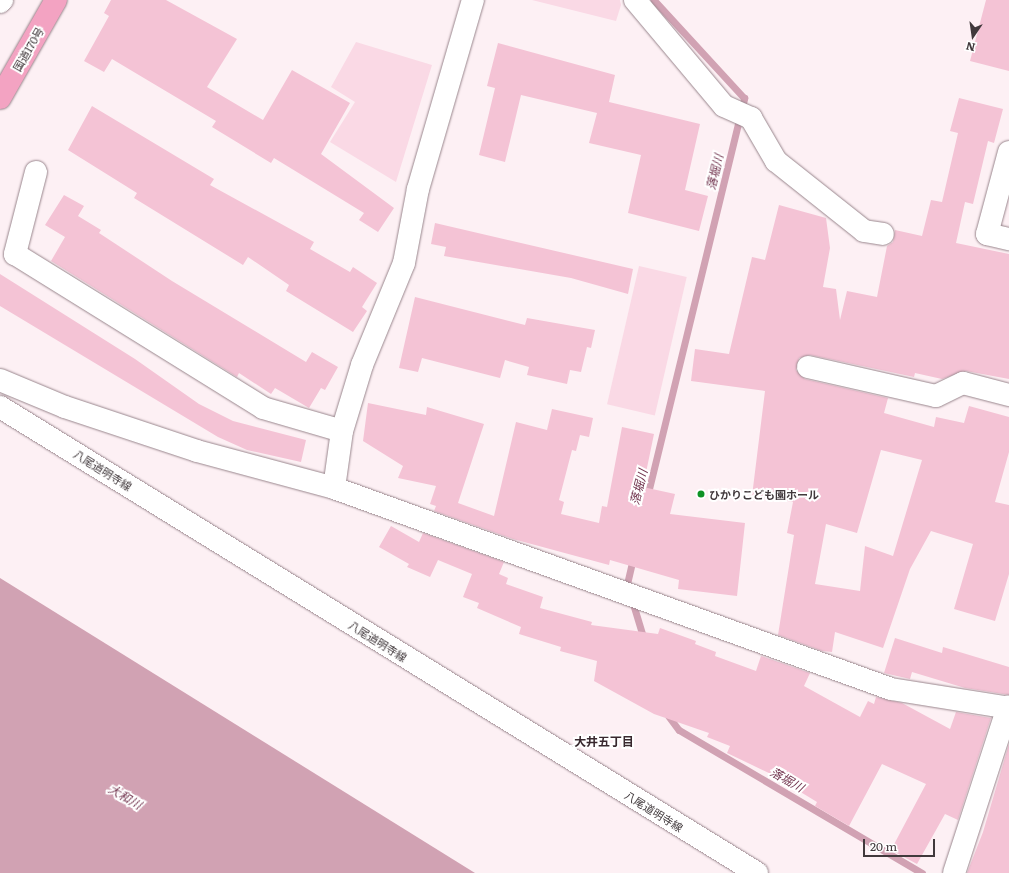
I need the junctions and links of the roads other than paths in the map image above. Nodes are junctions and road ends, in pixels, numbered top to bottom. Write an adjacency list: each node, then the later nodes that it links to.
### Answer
1 (56, 0): 4 (highway, 国道170号)
2 (473, 0): 13 (street)
3 (635, 0): 7 (street)
4 (0, 98)
5 (1009, 152): 8 (street)
6 (36, 172): 13 (street)
7 (883, 234)
8 (1009, 239)
9 (808, 367): 11 (street)
10 (0, 380): 14 (street)
11 (1009, 395)
12 (0, 407): 16 (street, 八尾道明寺線)
13 (342, 431): 14 (street)
14 (334, 488): 15 (street)
15 (1008, 707): 17 (street)
16 (757, 873)
17 (954, 873)

